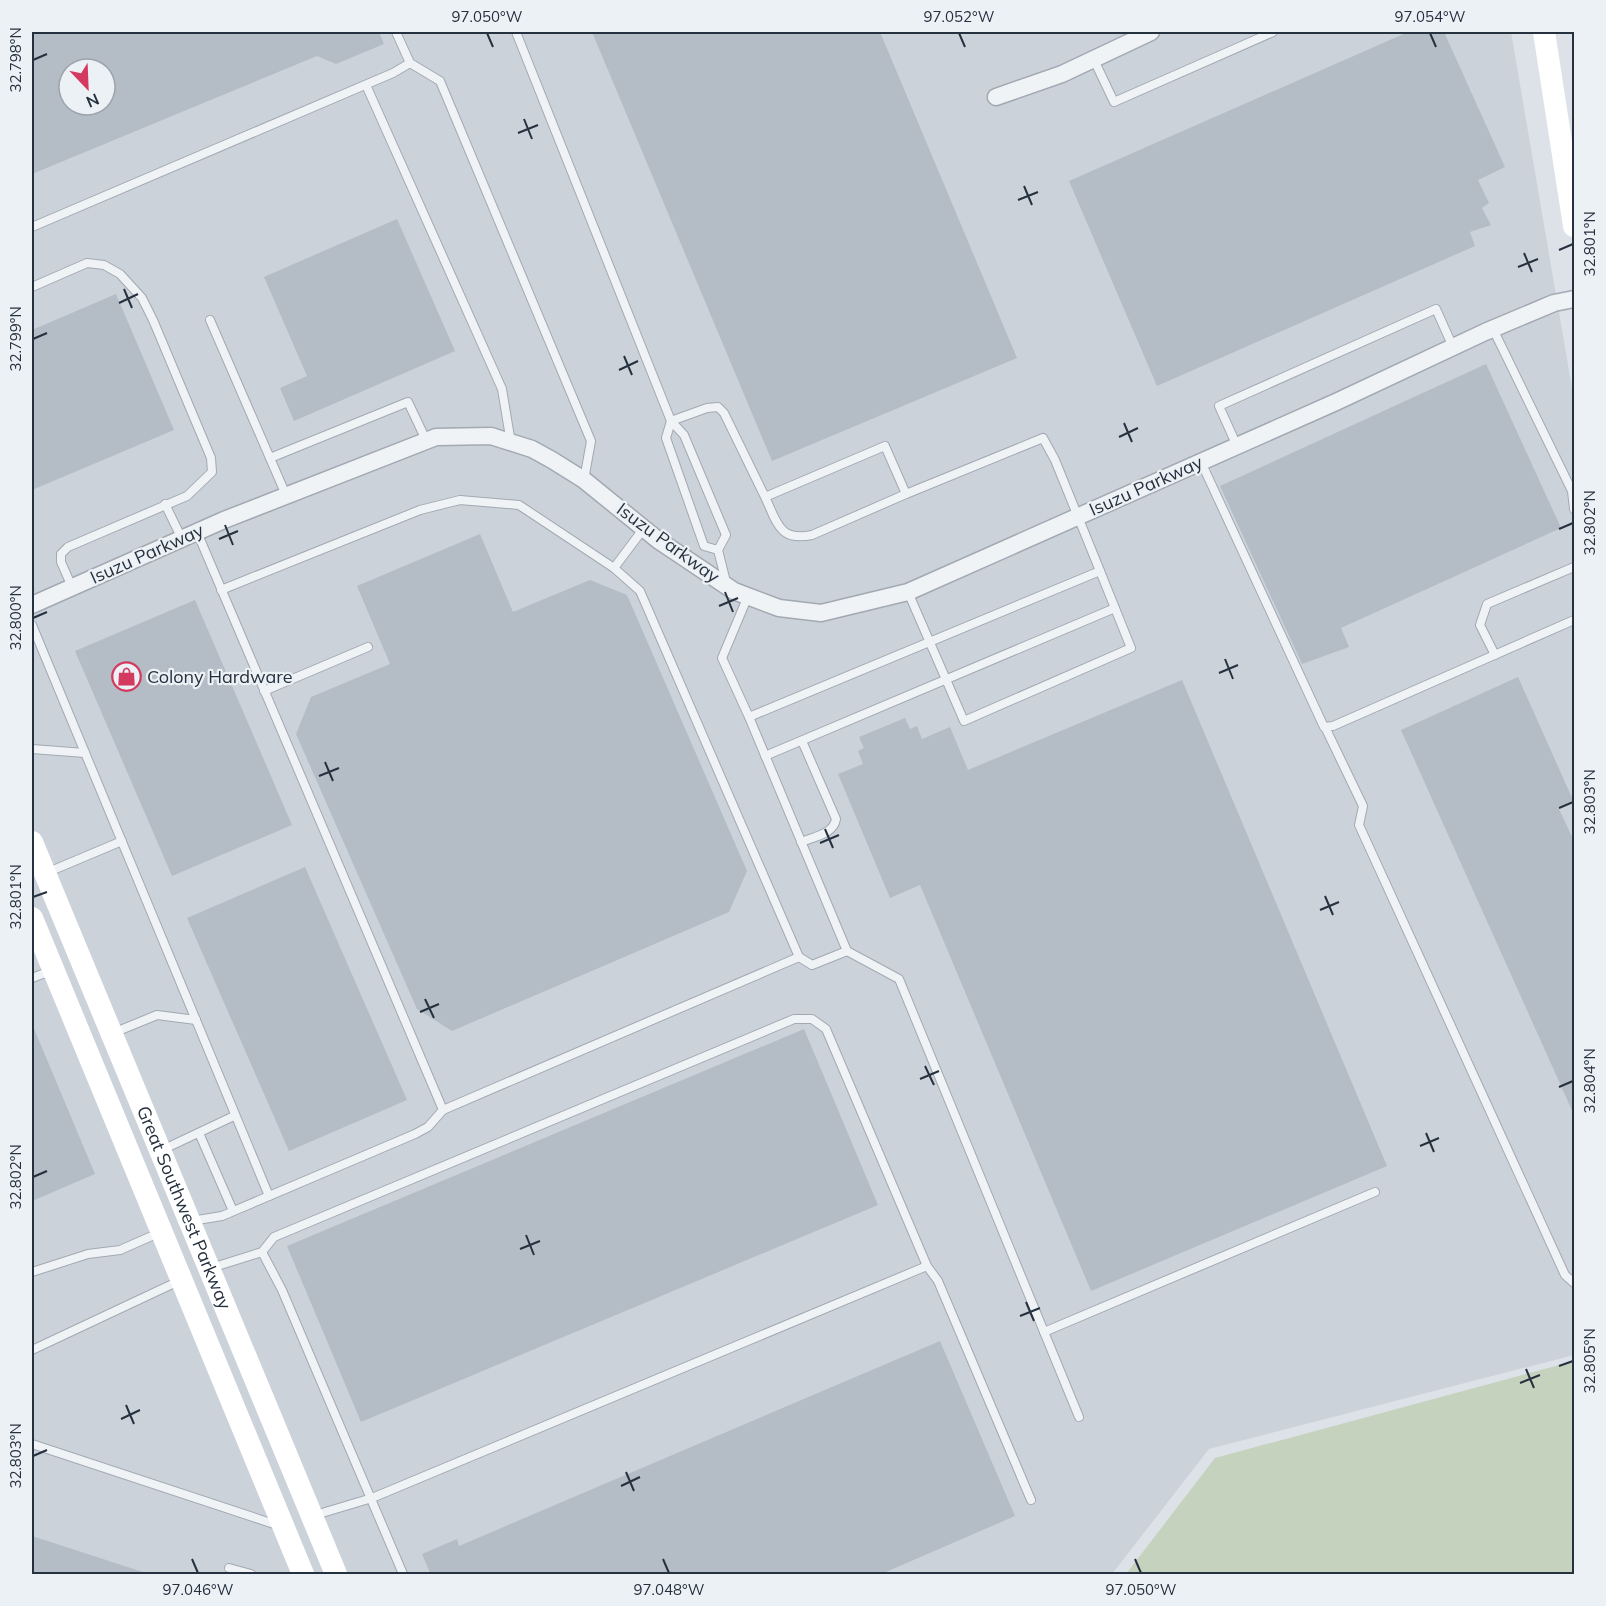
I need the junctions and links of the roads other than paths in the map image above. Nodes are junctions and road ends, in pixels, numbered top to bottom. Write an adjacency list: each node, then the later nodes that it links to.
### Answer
1 (396, 32): 7 (lane)
2 (516, 32): 17 (lane)
3 (1151, 32): 6 (street)
4 (1273, 32): 6 (lane)
5 (1544, 32): 10 (street)
6 (1094, 60): 9 (street)
7 (410, 63): 8 (lane); 23 (lane)
8 (366, 85): 11 (lane); 19 (lane)
9 (996, 97)
10 (1575, 226)
11 (32, 227)
12 (32, 287): 27 (lane)
13 (1575, 299): 15 (street, Isuzu Parkway)
14 (210, 320): 21 (lane)
15 (1493, 329): 16 (street, Isuzu Parkway); 28 (lane)
16 (1453, 347): 20 (street, Isuzu Parkway); 20 (lane)
17 (671, 421): 26 (lane); 32 (lane); 32 (lane)
18 (426, 440): 19 (street, Isuzu Parkway); 21 (lane); 25 (street, Isuzu Parkway)
19 (511, 443): 23 (street, Isuzu Parkway)
20 (1237, 446): 22 (street, Isuzu Parkway)
21 (270, 458): 25 (lane)
22 (1201, 462): 29 (street, Isuzu Parkway); 51 (lane)
23 (584, 480): 30 (street, Isuzu Parkway)
24 (906, 494): 26 (lane); 26 (lane); 29 (lane)
25 (286, 495): 31 (street, Isuzu Parkway)
26 (765, 497)
27 (165, 504): 31 (lane); 37 (lane)
28 (1575, 509)
29 (1077, 517): 35 (lane); 39 (street, Isuzu Parkway)
30 (644, 528): 34 (lane); 36 (street, Isuzu Parkway)
31 (189, 536): 37 (street, Isuzu Parkway); 38 (lane)
32 (718, 550): 36 (lane)
33 (1575, 567): 47 (lane)
34 (614, 568): 38 (lane); 62 (lane)
35 (1100, 572): 42 (lane); 45 (lane)
36 (728, 586): 40 (street, Isuzu Parkway)
37 (72, 587): 41 (street, Isuzu Parkway)
38 (222, 590): 49 (lane)
39 (908, 592): 40 (street, Isuzu Parkway); 45 (lane)
40 (748, 596): 50 (lane)
41 (32, 605)
42 (1115, 608): 48 (lane); 48 (lane)
43 (1575, 620): 47 (lane)
44 (32, 625): 54 (lane)
45 (929, 641): 48 (lane); 50 (lane)
46 (368, 647): 49 (lane)
47 (1495, 655): 51 (lane)
48 (946, 680): 52 (lane)
49 (264, 691): 68 (lane)
50 (749, 717): 55 (lane)
51 (1325, 727): 82 (lane)
52 (802, 741): 55 (lane); 58 (lane)
53 (32, 749): 54 (lane)
54 (85, 753): 56 (lane)
55 (765, 756): 58 (lane)
56 (122, 841): 59 (lane); 65 (lane)
57 (32, 842): 59 (street, Great Southwest Parkway)
58 (801, 842): 61 (lane)
59 (45, 873): 66 (street, Great Southwest Parkway)
60 (33, 924): 63 (street, Great Southwest Parkway)
61 (847, 951): 62 (lane); 83 (lane)
62 (799, 957): 68 (lane)
63 (53, 970): 64 (lane); 67 (street, Great Southwest Parkway)
64 (32, 978)
65 (196, 1020): 66 (lane); 69 (lane)
66 (112, 1033): 67 (street); 71 (street, Great Southwest Parkway)
67 (84, 1045): 76 (street, Great Southwest Parkway)
68 (442, 1110): 73 (lane)
69 (234, 1116): 70 (lane); 73 (lane)
70 (199, 1132): 71 (lane); 74 (lane)
71 (161, 1150): 75 (street, Great Southwest Parkway)
72 (1375, 1192): 83 (lane)
73 (269, 1196): 74 (lane)
74 (233, 1211): 75 (lane)
75 (190, 1221): 76 (street); 79 (street, Great Southwest Parkway)
76 (161, 1232): 80 (lane); 81 (street, Great Southwest Parkway)
77 (262, 1252): 78 (lane); 79 (lane); 87 (lane)
78 (927, 1266): 87 (lane); 88 (lane)
79 (210, 1269): 81 (street); 89 (street, Great Southwest Parkway)
80 (32, 1272)
81 (182, 1280): 84 (lane); 90 (street, Great Southwest Parkway)
82 (1575, 1283)
83 (1044, 1332): 85 (lane)
84 (32, 1350)
85 (1079, 1417)
86 (32, 1444): 90 (lane)
87 (372, 1498): 89 (lane); 95 (lane)
88 (1031, 1500)
89 (312, 1516): 90 (street); 94 (street, Great Southwest Parkway)
90 (284, 1527): 93 (street, Great Southwest Parkway)
91 (229, 1568): 92 (lane)
92 (250, 1575)
93 (303, 1575)
94 (336, 1575)
95 (403, 1575)

